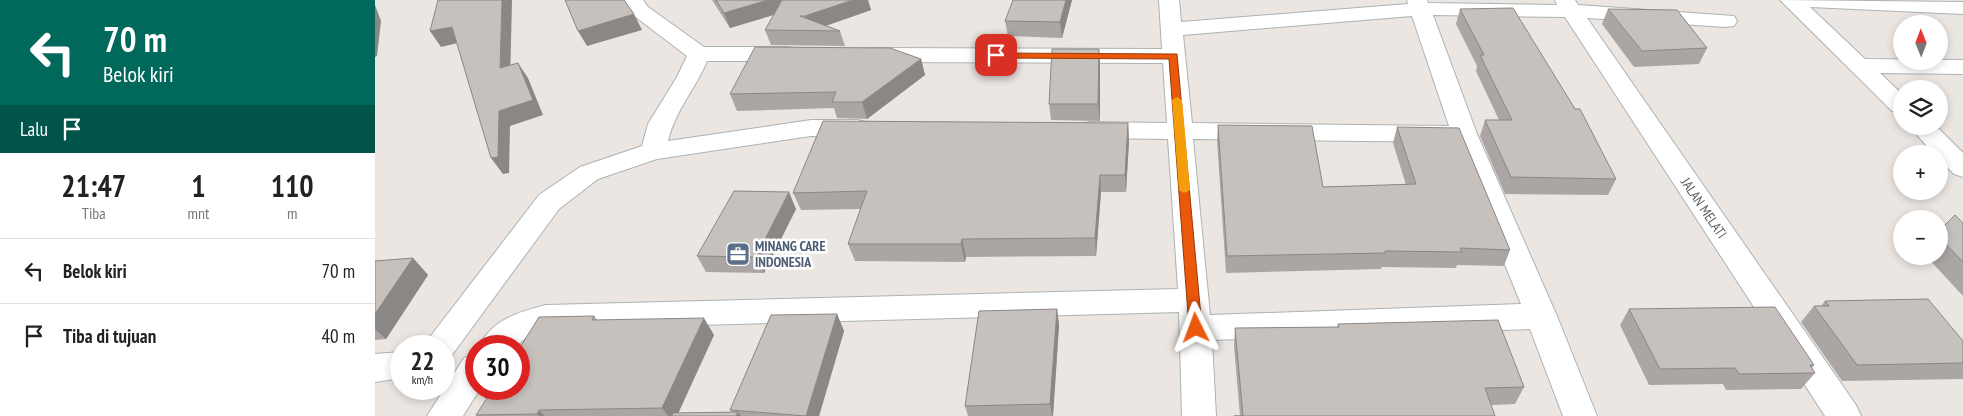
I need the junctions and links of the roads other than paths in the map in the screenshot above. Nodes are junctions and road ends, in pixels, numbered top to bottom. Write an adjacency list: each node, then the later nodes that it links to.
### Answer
1 (633, 0): 9 (street)
2 (1169, 0): 8 (street)
3 (1790, 0): 6 (street); 13 (street)
4 (1419, 4): 5 (street); 8 (street); 19 (street)
5 (1568, 6): 7 (street); 33 (street, JALAN MELATI)
6 (1963, 8)
7 (1726, 21)
8 (1172, 29): 12 (street)
9 (699, 54): 10 (street); 21 (street)
10 (808, 54)
11 (847, 54): 12 (street)
12 (1174, 56): 18 (street)
13 (1858, 66): 14 (street); 15 (street)
14 (1963, 67)
15 (1893, 99)
16 (878, 128): 21 (street)
17 (1071, 130): 18 (street)
18 (1179, 130): 19 (street); 23 (street)
19 (1464, 134): 24 (street)
20 (1930, 135): 22 (street)
21 (653, 151): 25 (street)
22 (1963, 168)
23 (1195, 314): 24 (street); 26 (street); 31 (street)
24 (1541, 316): 32 (street)
25 (449, 335)
26 (508, 335)
27 (390, 366): 28 (street)
28 (375, 368)
29 (465, 384): 30 (street)
30 (444, 416)
31 (1199, 416)
32 (1580, 416)
33 (1844, 416)

